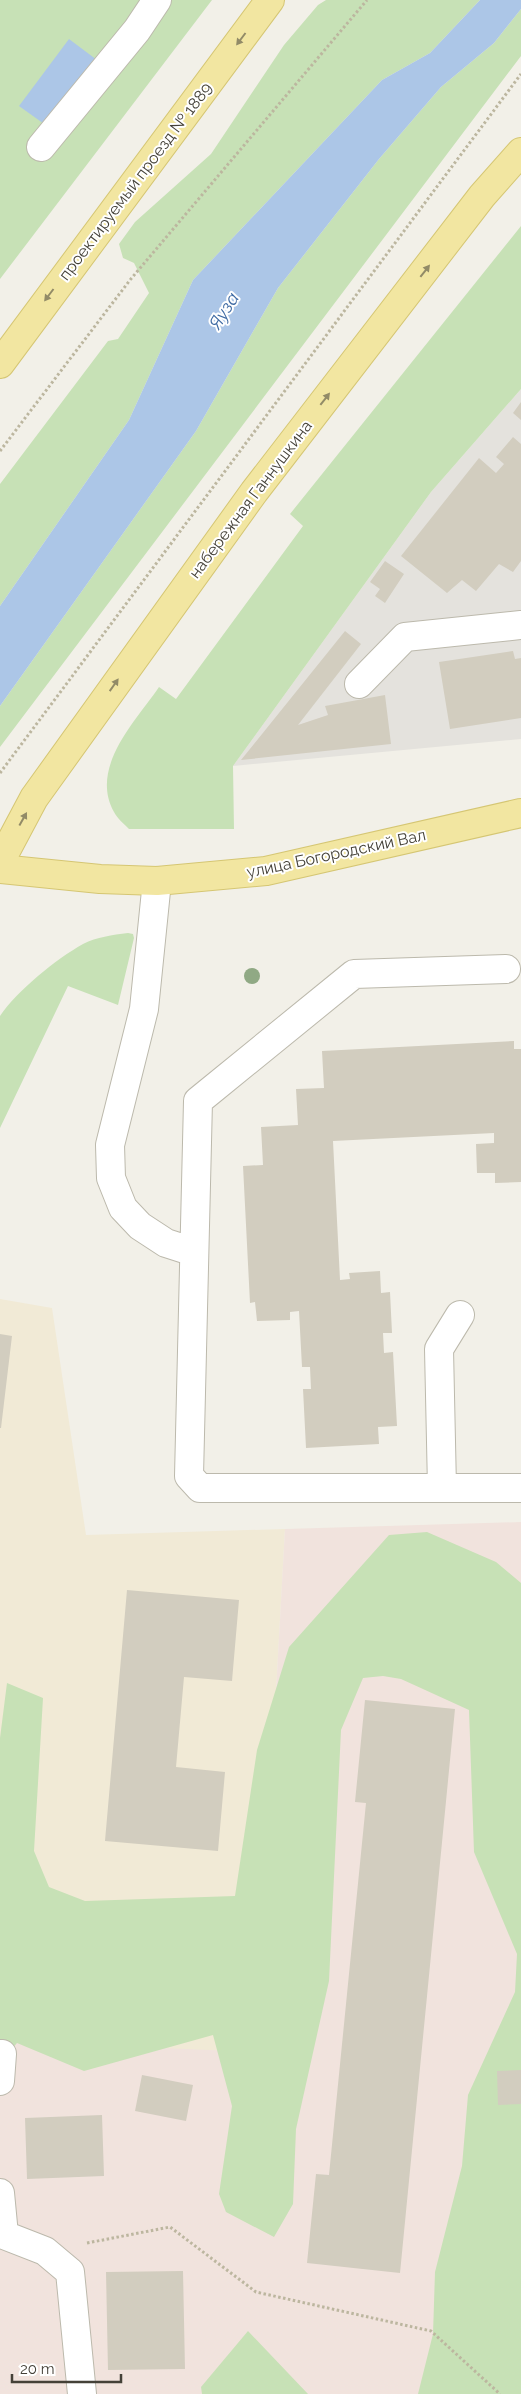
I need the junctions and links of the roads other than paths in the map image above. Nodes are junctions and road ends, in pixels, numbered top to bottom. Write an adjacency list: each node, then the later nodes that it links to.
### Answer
1 (157, 0): 3 (lane)
2 (270, 0): 5 (main road, проектируемый проезд № 1889, one-way to 5)
3 (41, 147)
4 (521, 152): 9 (main road, набережная Ганнушкина, one-way to 4)
5 (0, 364)
6 (521, 625): 7 (lane)
7 (359, 684)
8 (521, 813): 11 (main road, улица Богородский Вал)
9 (0, 862)
10 (0, 868): 11 (main road, улица Богородский Вал)
11 (157, 881): 13 (lane)
12 (506, 969): 13 (lane)
13 (194, 1252): 15 (lane)
14 (460, 1315): 15 (lane)
15 (442, 1488): 16 (lane)
16 (521, 1488)
17 (2, 2054): 18 (lane)
18 (0, 2081)
19 (0, 2193): 20 (lane)
20 (2, 2235): 21 (lane)
21 (82, 2394)

